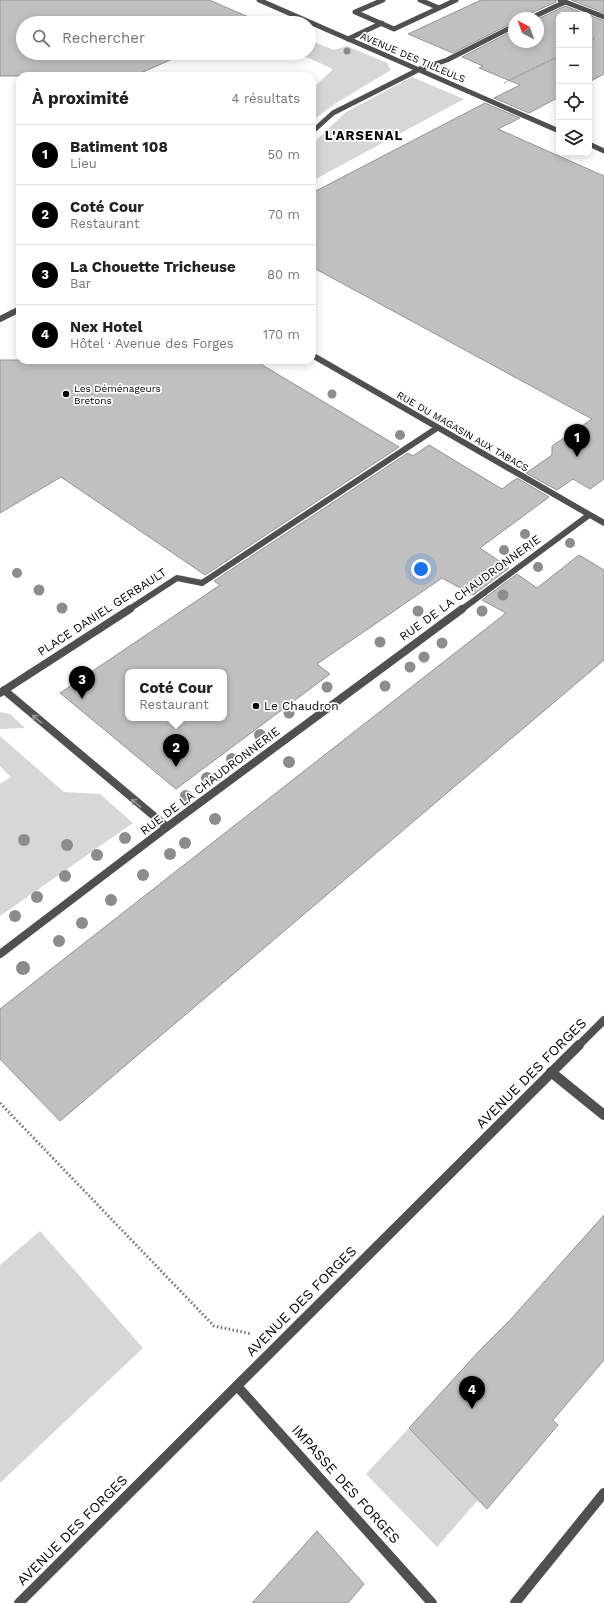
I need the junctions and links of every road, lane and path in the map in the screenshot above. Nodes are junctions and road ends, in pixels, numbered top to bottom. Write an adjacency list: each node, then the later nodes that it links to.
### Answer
1 (259, 0): 8 (street, AVENUE DES TILLEULS)
2 (383, 0): 10 (street)
3 (420, 0): 6 (street)
4 (456, 0): 6 (street)
5 (562, 1): 7 (street); 9 (street)
6 (439, 8): 10 (street)
7 (542, 12)
8 (296, 16)
9 (604, 17)
10 (382, 23): 13 (street)
11 (316, 25): 13 (street, AVENUE DES TILLEULS)
12 (508, 29): 15 (street)
13 (348, 39): 15 (street, AVENUE DES TILLEULS)
14 (556, 57): 16 (path)
15 (420, 70): 16 (street, AVENUE DES TILLEULS); 17 (street)
16 (479, 95): 18 (street, AVENUE DES TILLEULS)
17 (316, 128)
18 (556, 130)
19 (592, 145): 20 (street)
20 (604, 151)
21 (16, 311): 22 (street)
22 (0, 319)
23 (316, 357): 24 (street, RUE DU MAGASIN AUX TABACS)
24 (437, 428): 25 (street, RUE DU MAGASIN AUX TABACS); 27 (street, PLACE DANIEL GERBAULT)
25 (590, 515): 26 (street, RUE DU MAGASIN AUX TABACS); 28 (street, RUE DE LA CHAUDRONNERIE)
26 (604, 523)
27 (2, 691): 28 (street, PLACE DANIEL GERBAULT, one-way to 27)
28 (167, 827): 29 (street, RUE DE LA CHAUDRONNERIE)
29 (0, 954)
30 (604, 1020): 31 (street, AVENUE DES FORGES)
31 (551, 1072): 33 (street); 34 (street, AVENUE DES FORGES)
32 (0, 1103): 34 (path)
33 (604, 1115)
34 (282, 1341): 35 (street, AVENUE DES FORGES)
35 (237, 1386): 37 (street, AVENUE DES FORGES); 38 (street, IMPASSE DES FORGES)
36 (604, 1494): 39 (street)
37 (19, 1603)
38 (432, 1603)
39 (515, 1603)

